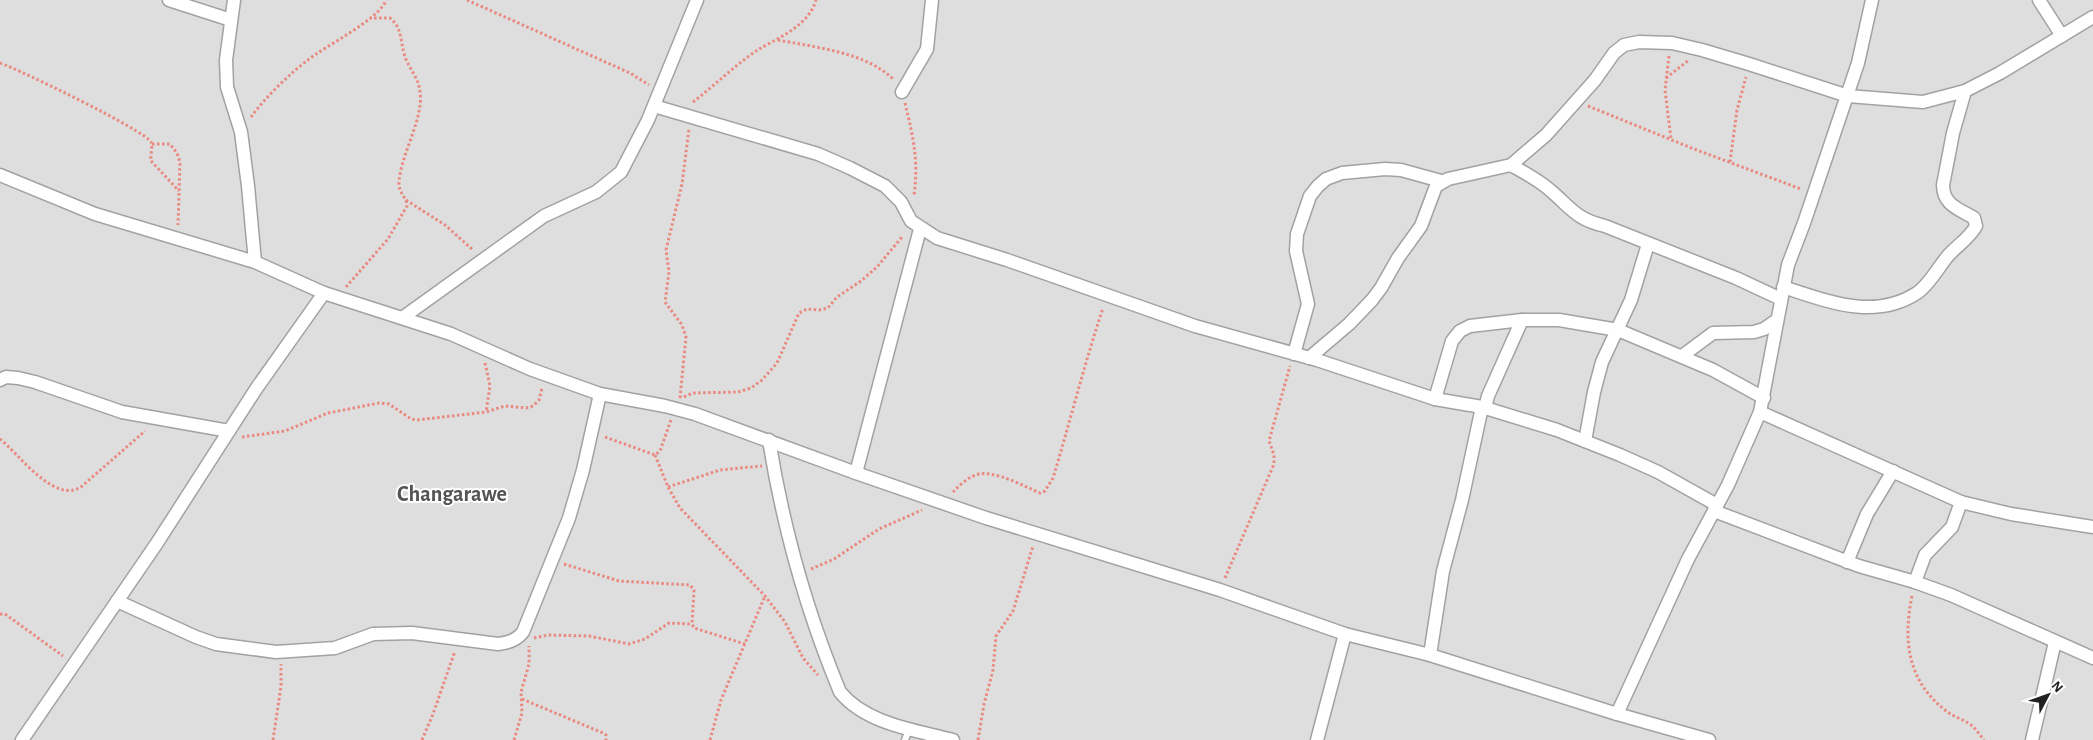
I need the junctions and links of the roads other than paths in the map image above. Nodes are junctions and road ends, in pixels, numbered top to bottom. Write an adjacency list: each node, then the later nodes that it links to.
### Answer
1 (169, 0): 8 (street)
2 (234, 0): 8 (street)
3 (697, 0): 13 (street)
4 (932, 0): 11 (street)
5 (1872, 0): 12 (street)
6 (2039, 0): 9 (street)
7 (2093, 17): 9 (street)
8 (232, 20): 19 (street)
9 (2062, 36): 10 (street)
10 (1966, 91): 12 (street); 21 (street)
11 (902, 92)
12 (1848, 96): 14 (street); 21 (street)
13 (654, 106): 17 (street); 22 (street)
14 (1511, 165): 16 (street); 18 (street)
15 (0, 175): 19 (street)
16 (1441, 181): 26 (street); 28 (street)
17 (916, 225): 26 (street); 39 (street)
18 (1648, 244): 21 (street); 25 (street)
19 (255, 262): 20 (street)
20 (324, 293): 22 (street); 35 (street)
21 (1782, 293): 24 (street)
22 (402, 318): 30 (street)
23 (1522, 320): 25 (street); 32 (street); 33 (street)
24 (1777, 320): 27 (street); 31 (street)
25 (1618, 330): 27 (street); 37 (street)
26 (1294, 354): 28 (street)
27 (1682, 356): 31 (street)
28 (1309, 358): 32 (street)
29 (0, 380): 35 (street)
30 (600, 394): 36 (street); 45 (street)
31 (1764, 398): 34 (street)
32 (1435, 399): 33 (street)
33 (1483, 408): 37 (street); 48 (street)
34 (1760, 412): 38 (street); 41 (street)
35 (228, 434): 45 (street)
36 (769, 440): 39 (street); 51 (street)
37 (1586, 441): 41 (street)
38 (1893, 471): 40 (street); 43 (street)
39 (856, 473): 46 (street)
40 (1961, 502): 42 (street); 44 (street)
41 (1715, 508): 43 (street); 50 (street)
42 (2093, 527)
43 (1847, 562): 44 (street)
44 (1915, 582): 47 (street)
45 (117, 601): 52 (street)
46 (1345, 634): 48 (street); 54 (street)
47 (2055, 642): 49 (street); 56 (street)
48 (1430, 655): 50 (street)
49 (2093, 658)
50 (1617, 714): 55 (street)
51 (907, 734): 53 (street)
52 (22, 740)
53 (953, 740)
54 (1317, 740)
55 (1709, 740)
56 (2032, 740)

